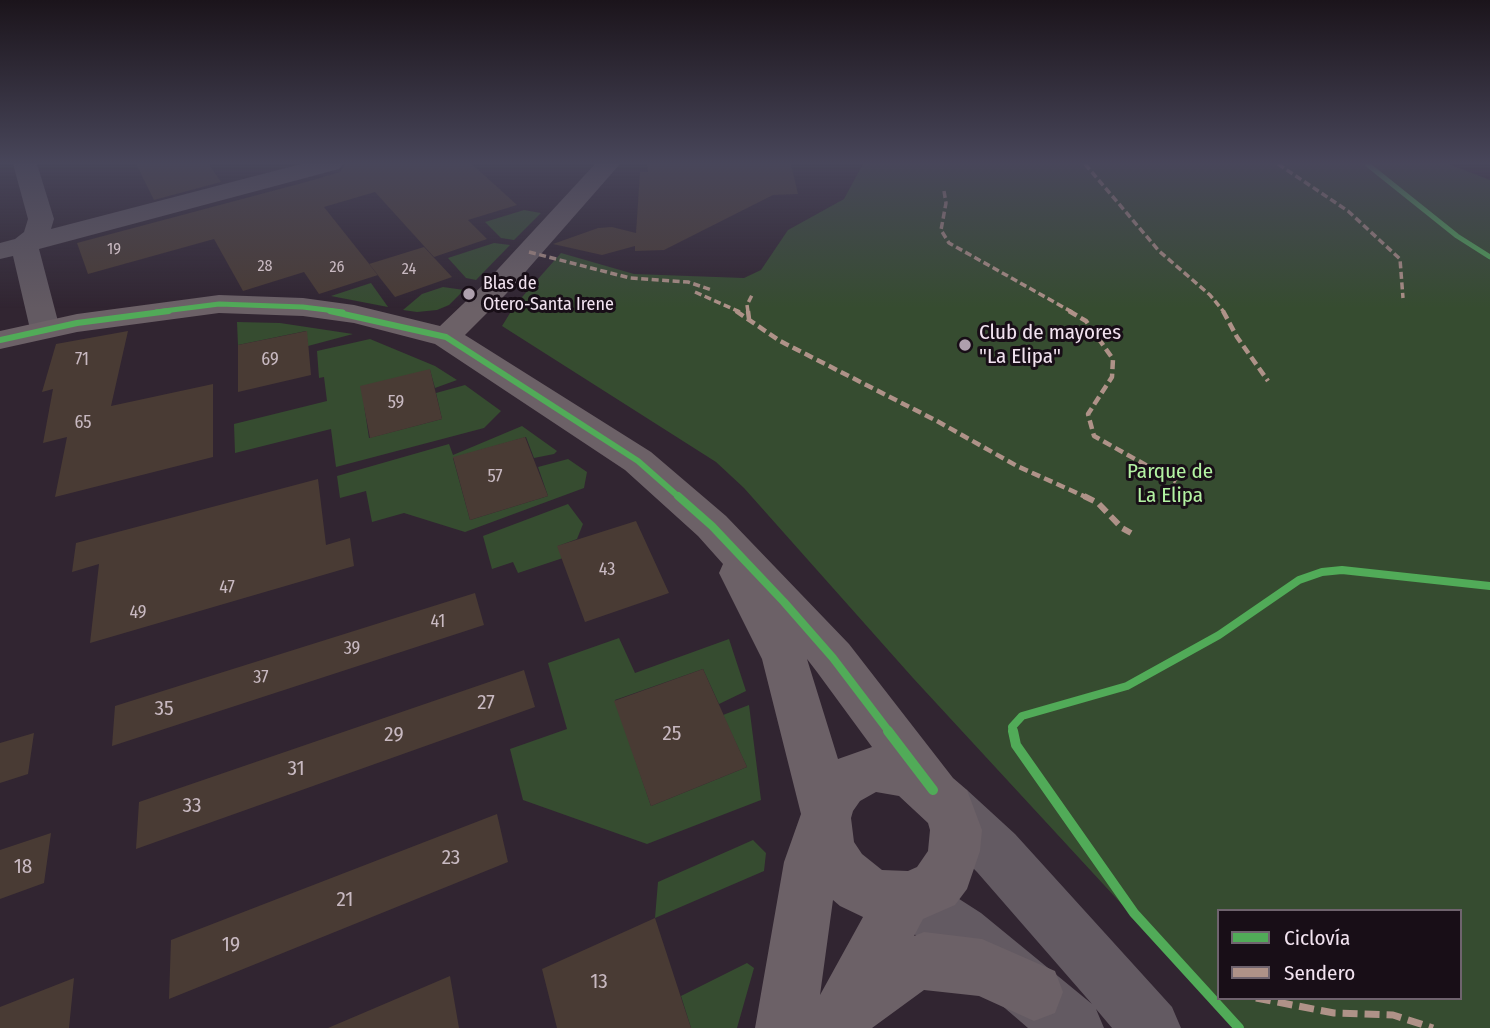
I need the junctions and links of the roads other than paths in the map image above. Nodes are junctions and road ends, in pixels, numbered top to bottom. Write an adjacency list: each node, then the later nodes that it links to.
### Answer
1 (39, 212): 4 (street)
2 (149, 212): 4 (street)
3 (565, 212): 6 (street)
4 (12, 248): 5 (street)
5 (45, 329): 6 (street); 7 (street)
6 (446, 337): 8 (street)
7 (0, 340)
8 (712, 526): 9 (street); 10 (street)
9 (941, 799): 10 (street); 11 (street); 14 (street)
10 (826, 816): 11 (street); 13 (street)
11 (907, 898): 12 (street); 13 (street)
12 (1054, 1010): 13 (street)
13 (818, 1026)
14 (1152, 1028)

